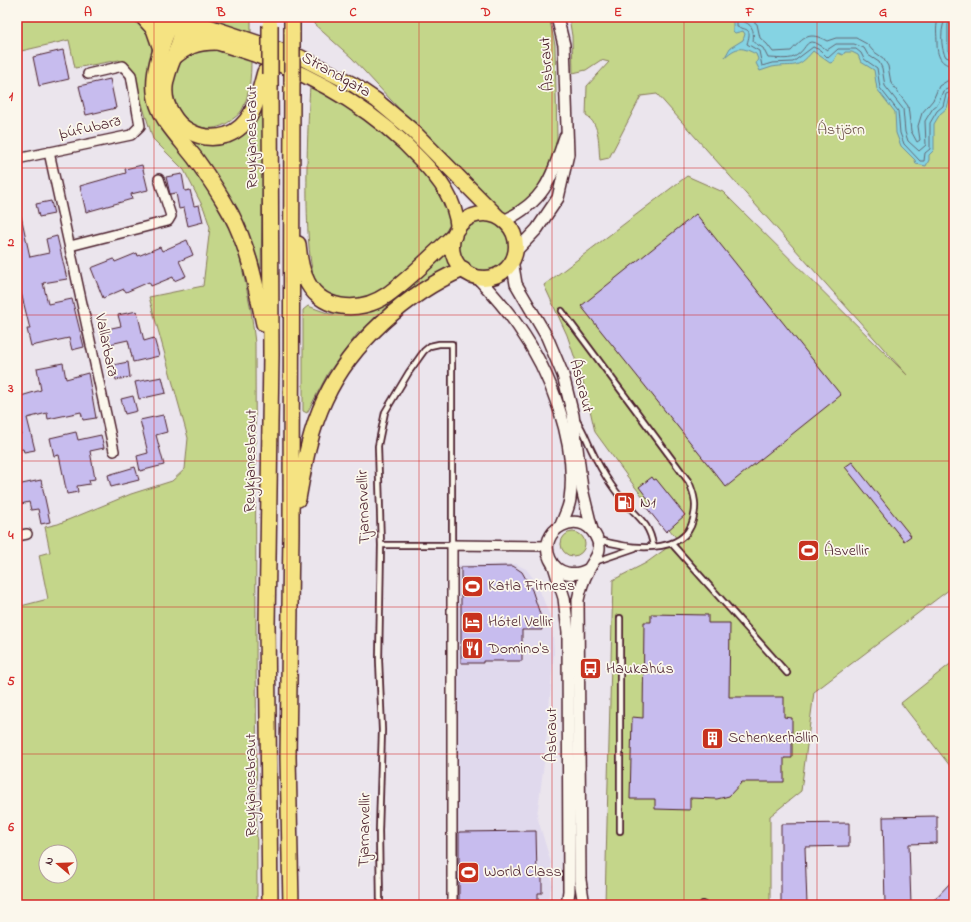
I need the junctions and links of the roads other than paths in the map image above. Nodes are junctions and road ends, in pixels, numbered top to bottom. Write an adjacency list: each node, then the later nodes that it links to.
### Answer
1 (143, 17): 8 (highway)
2 (147, 17): 6 (main road, Strandgata)
3 (292, 17): 15 (highway, bridge)
4 (557, 17): 11 (street, Ásbraut)
5 (270, 21): 9 (highway, Reykjanesbraut, bridge)
6 (178, 22): 7 (main road, Strandgata); 8 (highway); 16 (main road, Strandgata)
7 (216, 42): 8 (highway); 17 (main road, Strandgata)
8 (166, 54): 9 (highway); 23 (highway)
9 (267, 73): 23 (highway, Reykjanesbraut)
10 (88, 74): 12 (street, Þúfubarð)
11 (566, 130): 16 (street, Ásbraut); 19 (street, Ásbraut)
12 (49, 152): 13 (street, Þúfubarð); 18 (street, Vallarbarð)
13 (17, 159)
14 (160, 179): 18 (street)
15 (291, 201): 17 (highway); 27 (highway)
16 (501, 219): 17 (main road); 19 (main road)
17 (456, 232): 20 (main road)
18 (70, 246): 25 (street, Vallarbarð)
19 (514, 256): 21 (main road); 24 (street, Ásbraut)
20 (463, 270): 21 (main road); 27 (highway)
21 (477, 277): 26 (street, Ásbraut)
22 (562, 311): 32 (lane)
23 (271, 355): 42 (highway, Reykjanesbraut)
24 (573, 415): 29 (street, Ásbraut); 35 (lane)
25 (114, 451)
26 (561, 525): 29 (street); 34 (street)
27 (291, 533): 43 (highway)
28 (27, 534): 30 (street)
29 (595, 535): 36 (lane); 37 (street)
30 (17, 536)
31 (381, 544): 33 (lane); 33 (lane, Tjarnarvellir); 44 (lane, Tjarnarvellir)
32 (672, 544): 35 (lane); 40 (lane)
33 (452, 545): 34 (street); 45 (street, Tjarnarvellir)
34 (547, 546): 38 (street)
35 (653, 546): 36 (lane)
36 (639, 547): 37 (lane)
37 (592, 565): 38 (street); 47 (street, Ásbraut)
38 (554, 566): 46 (street, Ásbraut)
39 (620, 618): 41 (lane)
40 (787, 673)
41 (620, 831)
42 (270, 905)
43 (291, 905)
44 (380, 905)
45 (452, 905)
46 (567, 905)
47 (584, 905)

